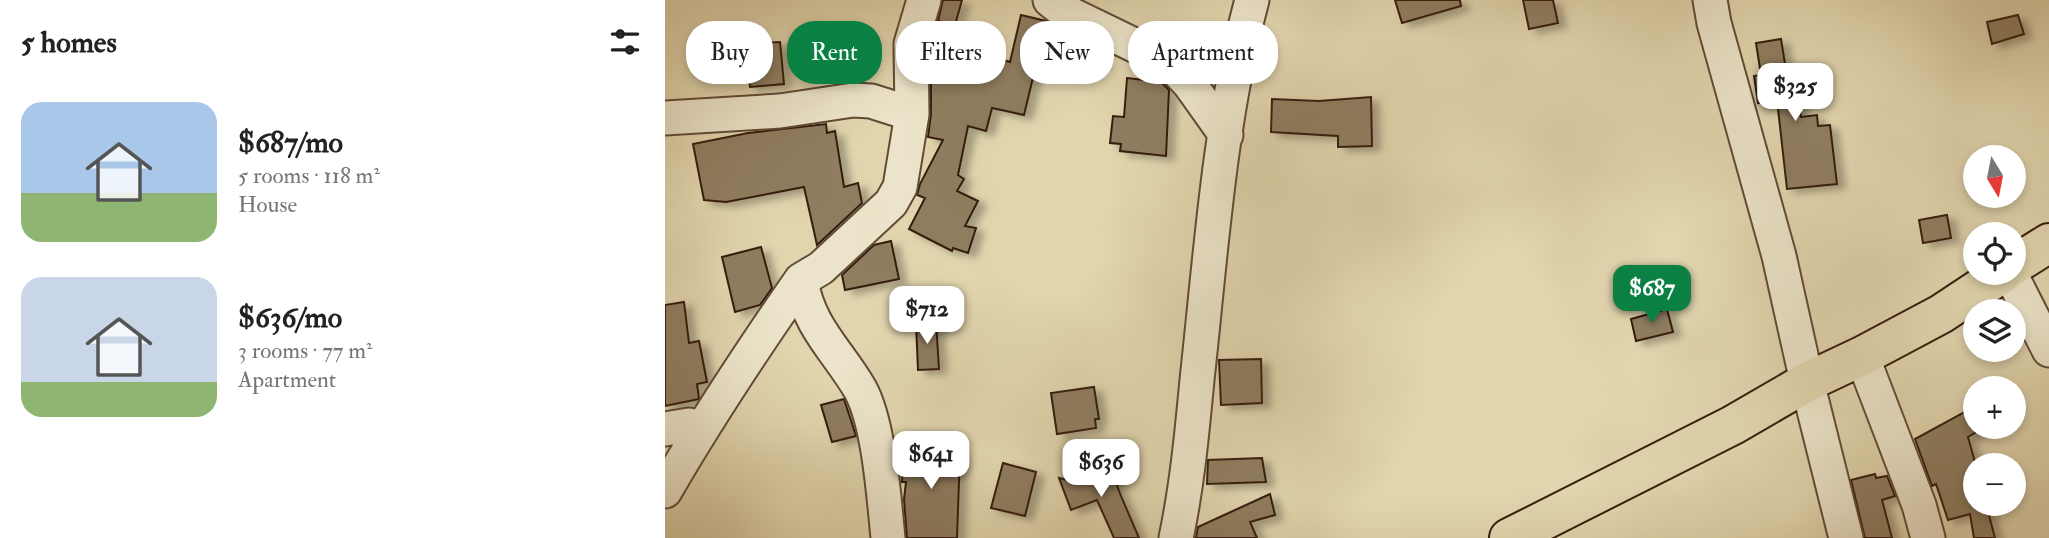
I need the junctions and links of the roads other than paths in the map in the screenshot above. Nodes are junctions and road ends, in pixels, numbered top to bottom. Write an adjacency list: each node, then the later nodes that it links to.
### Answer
1 (924, 0): 5 (street)
2 (1050, 0): 7 (street)
3 (1252, 0): 7 (street)
4 (1710, 0): 15 (street)
5 (912, 114): 6 (street); 10 (street)
6 (665, 118)
7 (1226, 135): 20 (street)
8 (2049, 243): 9 (main road)
9 (2026, 257)
10 (801, 281): 16 (street); 19 (street)
11 (1985, 285): 14 (main road)
12 (2016, 285): 13 (street)
13 (2049, 350)
14 (1862, 356): 15 (main road); 23 (street)
15 (1807, 382): 21 (main road); 22 (street)
16 (701, 428): 17 (street); 18 (street)
17 (665, 429)
18 (665, 491)
19 (888, 538)
20 (1177, 538)
21 (1509, 538)
22 (1846, 538)
23 (1928, 538)

